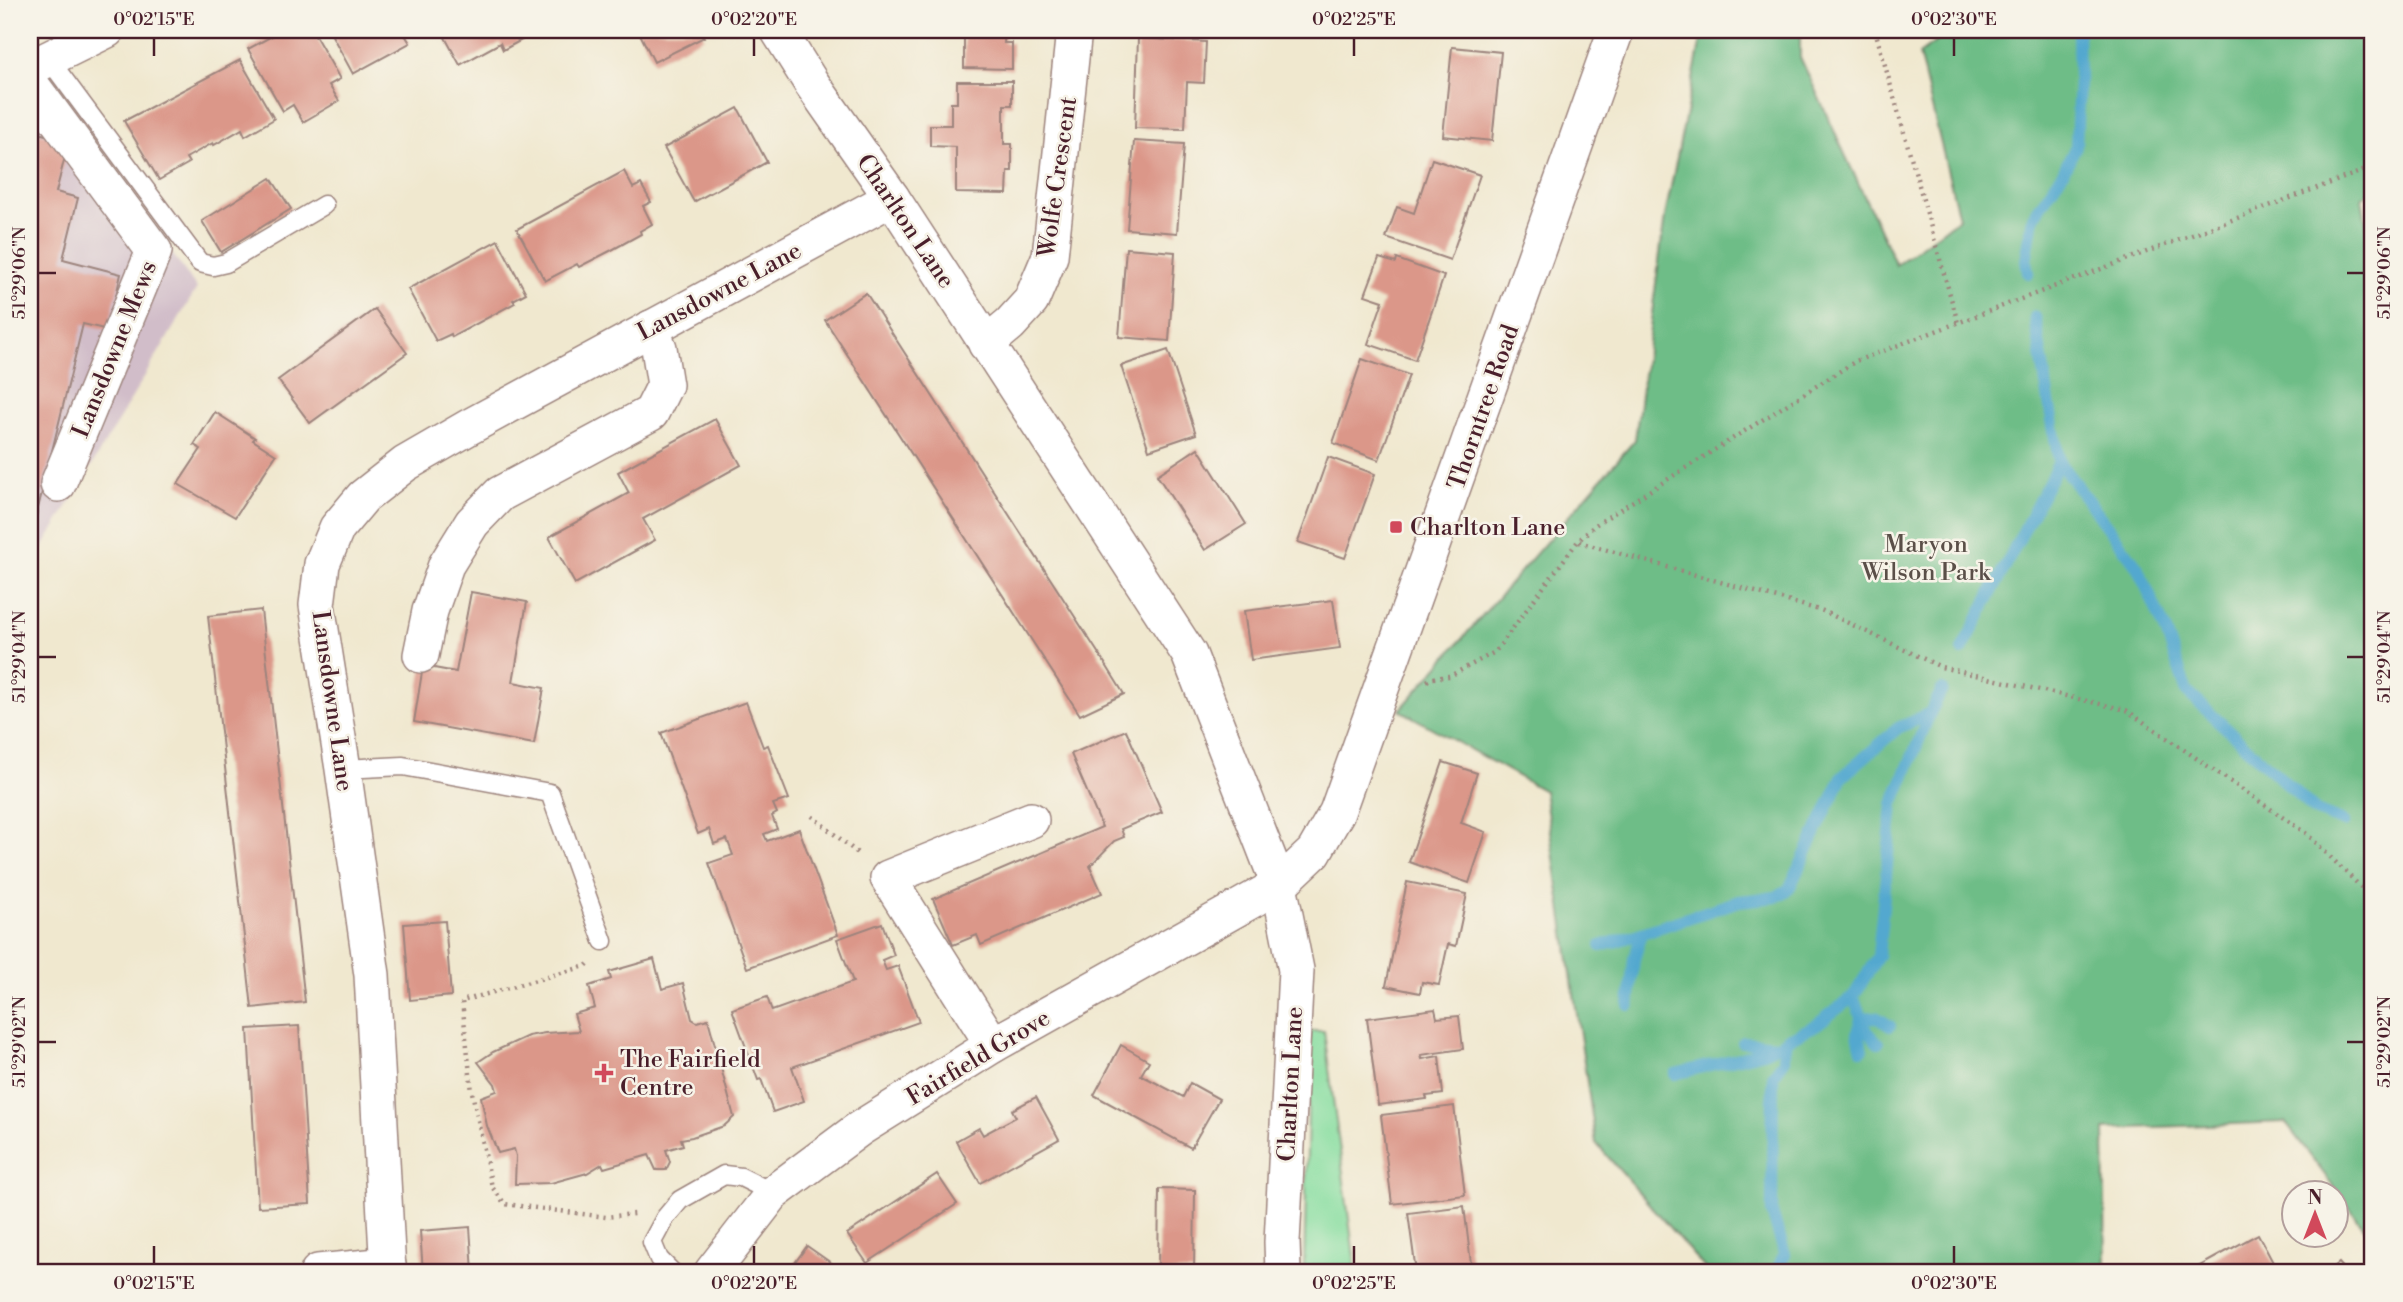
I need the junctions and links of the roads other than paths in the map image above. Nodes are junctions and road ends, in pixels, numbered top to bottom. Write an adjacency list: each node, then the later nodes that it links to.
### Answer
1 (107, 30): 5 (street)
2 (778, 30): 6 (street, Charlton Lane)
3 (1074, 30): 9 (street, Wolfe Crescent)
4 (1616, 30): 14 (street, Thorntree Road)
5 (36, 70): 7 (lane); 10 (street, Lansdowne Mews)
6 (892, 198): 8 (street, Lansdowne Lane); 9 (street, Charlton Lane)
7 (324, 205)
8 (651, 328): 11 (street); 12 (street, Lansdowne Lane)
9 (986, 344): 14 (street, Charlton Lane)
10 (58, 484)
11 (421, 655)
12 (343, 769): 15 (lane); 18 (street, Lansdowne Lane)
13 (1031, 820): 16 (street)
14 (1279, 885): 16 (street, Fairfield Grove); 22 (street, Charlton Lane)
15 (603, 941)
16 (993, 1045): 17 (street, Fairfield Grove)
17 (773, 1194): 20 (lane); 21 (street, Fairfield Grove)
18 (388, 1268): 19 (street)
19 (318, 1272)
20 (672, 1272)
21 (712, 1272)
22 (1283, 1272)

